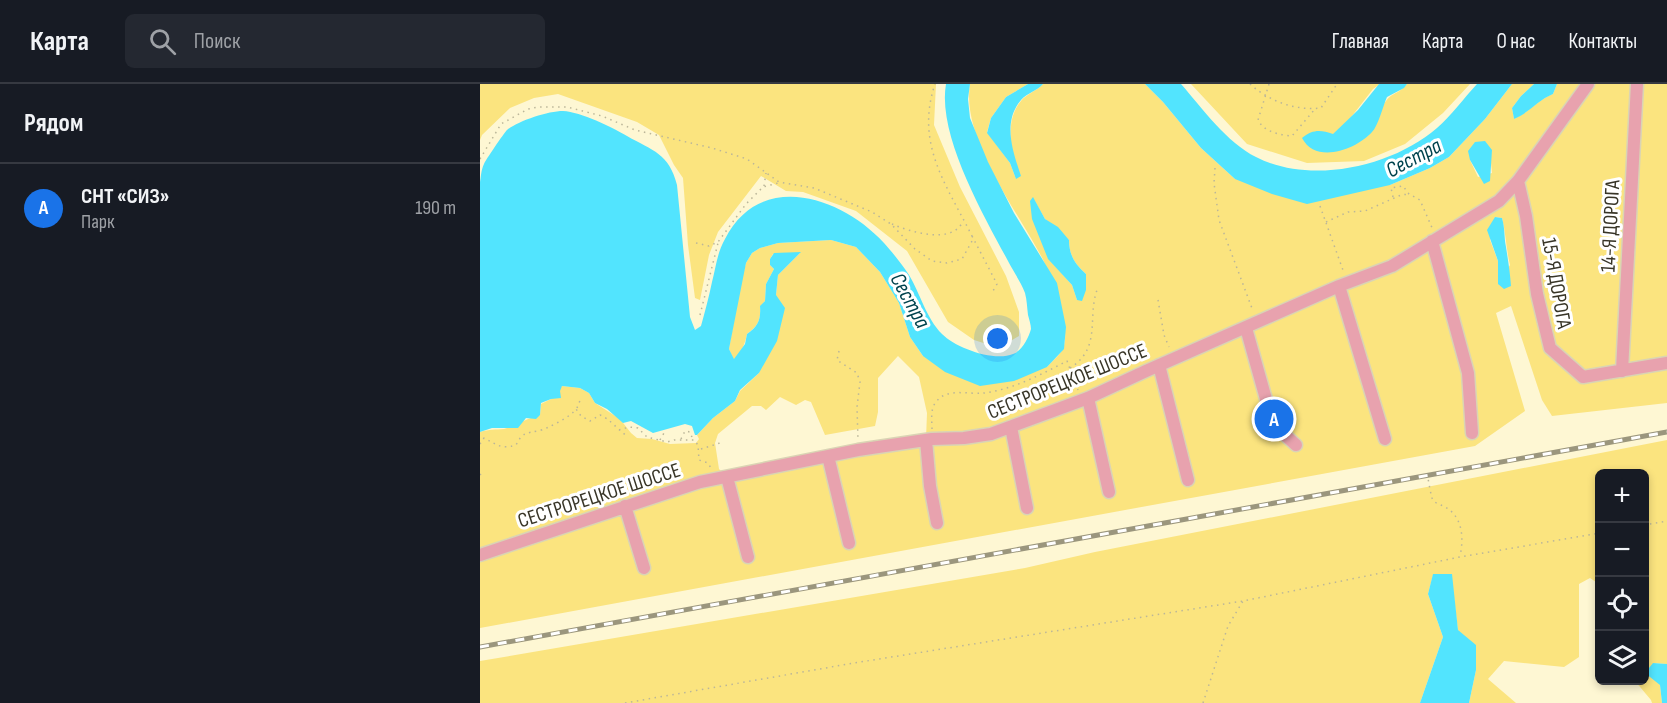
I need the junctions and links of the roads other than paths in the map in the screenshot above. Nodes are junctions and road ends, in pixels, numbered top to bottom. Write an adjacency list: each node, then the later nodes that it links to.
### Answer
1 (1588, 84): 3 (street, СЕСТРОРЕЦКОЕ ШОССЕ)
2 (1637, 84): 9 (street, 14-Я ДОРОГА)
3 (1518, 181): 4 (street, СЕСТРОРЕЦКОЕ ШОССЕ); 9 (street, 15-Я ДОРОГА)
4 (1434, 240): 5 (street, СЕСТРОРЕЦКОЕ ШОССЕ); 12 (street)
5 (1343, 284): 6 (street, СЕСТРОРЕЦКОЕ ШОССЕ); 14 (street)
6 (1251, 326): 8 (street, СЕСТРОРЕЦКОЕ ШОССЕ); 15 (street)
7 (1667, 363): 9 (street)
8 (1159, 365): 10 (street, СЕСТРОРЕЦКОЕ ШОССЕ); 18 (street)
9 (1622, 371)
10 (1085, 400): 11 (street, СЕСТРОРЕЦКОЕ ШОССЕ); 19 (street)
11 (1011, 427): 13 (street, СЕСТРОРЕЦКОЕ ШОССЕ); 21 (street)
12 (1472, 433)
13 (929, 439): 16 (street, СЕСТРОРЕЦКОЕ ШОССЕ); 22 (street)
14 (1385, 439)
15 (1296, 445)
16 (828, 456): 17 (street, СЕСТРОРЕЦКОЕ ШОССЕ); 23 (street)
17 (721, 478): 20 (street, СЕСТРОРЕЦКОЕ ШОССЕ); 25 (street)
18 (1188, 480)
19 (1109, 492)
20 (625, 506): 24 (street, СЕСТРОРЕЦКОЕ ШОССЕ); 26 (street)
21 (1027, 508)
22 (938, 523)
23 (849, 543)
24 (480, 555)
25 (748, 557)
26 (644, 568)

